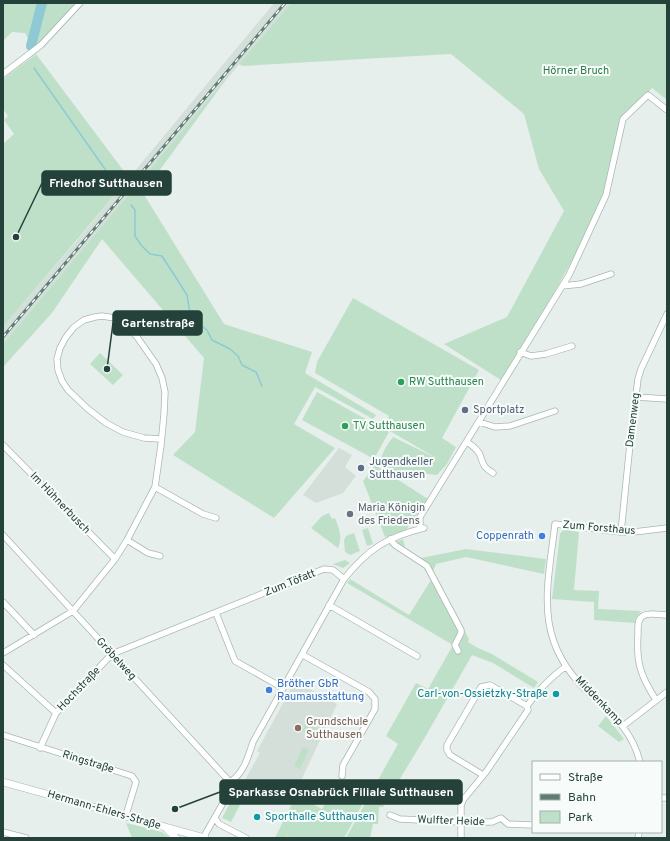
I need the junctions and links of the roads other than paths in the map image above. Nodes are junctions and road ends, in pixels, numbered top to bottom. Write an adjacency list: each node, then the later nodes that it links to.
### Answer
1 (80, 3): 2 (street)
2 (3, 74)
3 (667, 110): 5 (street)
4 (611, 274): 5 (street)
5 (562, 286): 8 (street)
6 (667, 314): 9 (street, Damenweg)
7 (572, 346): 8 (street)
8 (520, 352): 12 (street)
9 (636, 397): 10 (street); 21 (street, Damenweg)
10 (667, 399)
11 (555, 411): 12 (street)
12 (479, 422): 14 (street)
13 (161, 439): 13 (street); 17 (street)
14 (467, 442): 16 (street); 23 (street)
15 (4, 446): 26 (street, Im Hühnerbusch)
16 (493, 473)
17 (155, 486): 18 (street); 24 (street)
18 (216, 518)
19 (555, 524): 21 (street, Zum Forsthaus); 40 (street, Middenkamp)
20 (667, 528): 21 (street, Zum Forsthaus)
21 (621, 532)
22 (3, 535): 30 (street, Gröbelweg)
23 (390, 539): 27 (street); 34 (street)
24 (127, 540): 25 (street); 26 (street)
25 (160, 556)
26 (115, 559): 30 (street)
27 (344, 579): 29 (street); 31 (street, Zum Töfatt)
28 (3, 602): 33 (street)
29 (329, 606): 37 (street); 38 (street)
30 (73, 611): 33 (street); 36 (street, Gröbelweg)
31 (216, 614): 36 (street, Zum Töfatt); 41 (street)
32 (667, 615): 43 (street)
33 (34, 635): 35 (street)
34 (458, 651)
35 (3, 653)
36 (112, 654): 45 (street, Hochstraße); 53 (street, Gröbelweg)
37 (303, 655): 41 (street); 51 (street)
38 (417, 656)
39 (3, 665): 45 (street)
40 (566, 666): 44 (street); 46 (street, Middenkamp)
41 (284, 688): 53 (street)
42 (667, 692): 43 (street)
43 (656, 700): 46 (street)
44 (527, 706): 50 (street); 50 (street)
45 (56, 712): 48 (street, Hochstraße)
46 (623, 726): 49 (street, Middenkamp)
47 (3, 735): 48 (street, Ringstraße)
48 (40, 748): 54 (street, Ringstraße)
49 (640, 761)
50 (484, 775): 57 (street)
51 (342, 776)
52 (3, 782): 54 (street, Hermann-Ehlers-Straße)
53 (230, 782): 56 (street)
54 (126, 815): 59 (street, Hermann-Ehlers-Straße)
55 (390, 815): 57 (street, Wulfter Heide)
56 (215, 818): 63 (street); 64 (street)
57 (460, 822): 58 (street, Wulfter Heide); 65 (street)
58 (532, 825)
59 (163, 827): 62 (street); 63 (street, Hermann-Ehlers-Straße)
60 (3, 832): 61 (street)
61 (26, 838)
62 (176, 838)
63 (204, 838)
64 (246, 838)
65 (460, 838)

